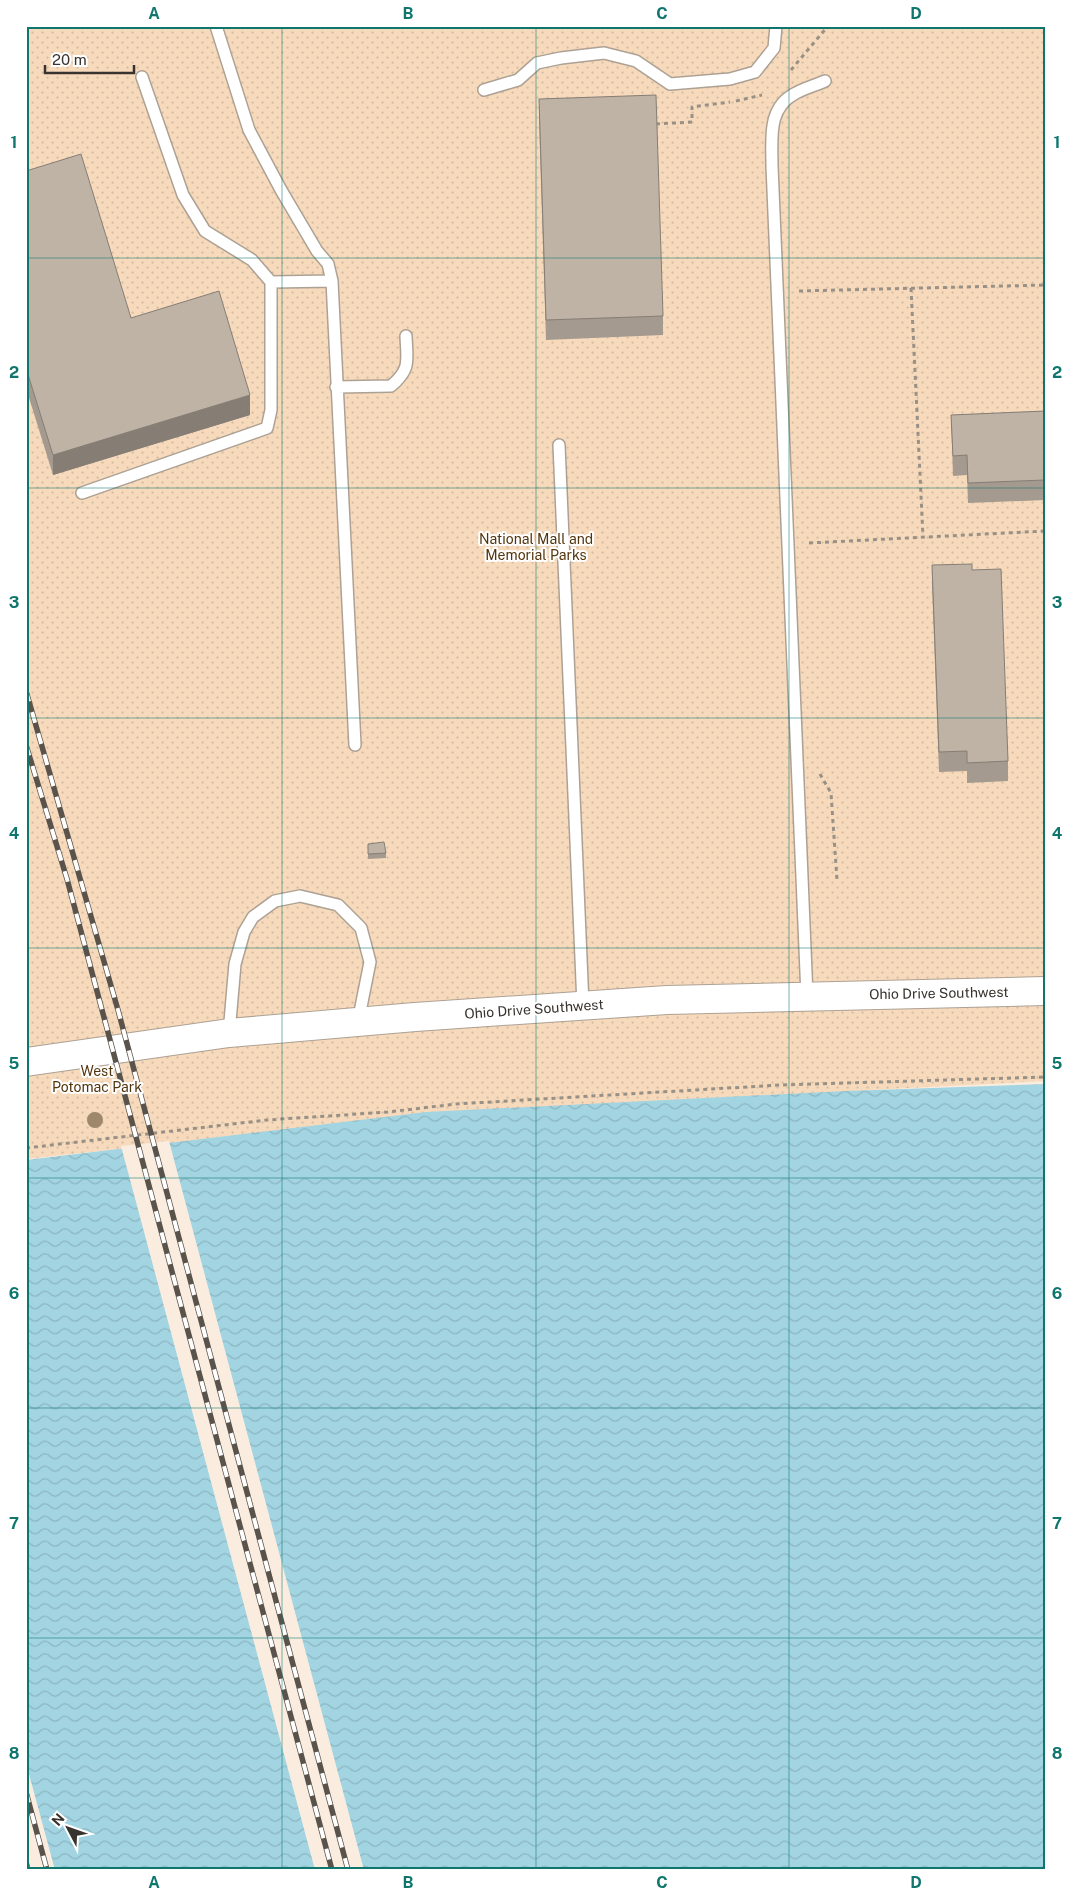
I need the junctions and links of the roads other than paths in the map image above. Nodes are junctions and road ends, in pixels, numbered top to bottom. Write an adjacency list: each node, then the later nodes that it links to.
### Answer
1 (216, 26): 6 (lane)
2 (776, 26): 5 (lane)
3 (142, 77): 7 (lane)
4 (825, 81): 14 (lane)
5 (484, 90)
6 (332, 281): 7 (lane); 9 (lane)
7 (271, 282): 11 (lane)
8 (406, 336): 9 (lane)
9 (336, 387): 12 (lane)
10 (559, 445): 15 (lane)
11 (82, 494)
12 (355, 745)
13 (1045, 991): 14 (street, Ohio Drive Southwest)
14 (807, 996): 15 (street, Ohio Drive Southwest)
15 (583, 1006): 16 (street, Ohio Drive Southwest)
16 (358, 1022): 17 (street, Ohio Drive Southwest); 17 (lane)
17 (229, 1033): 18 (street, Ohio Drive Southwest)
18 (26, 1062)

